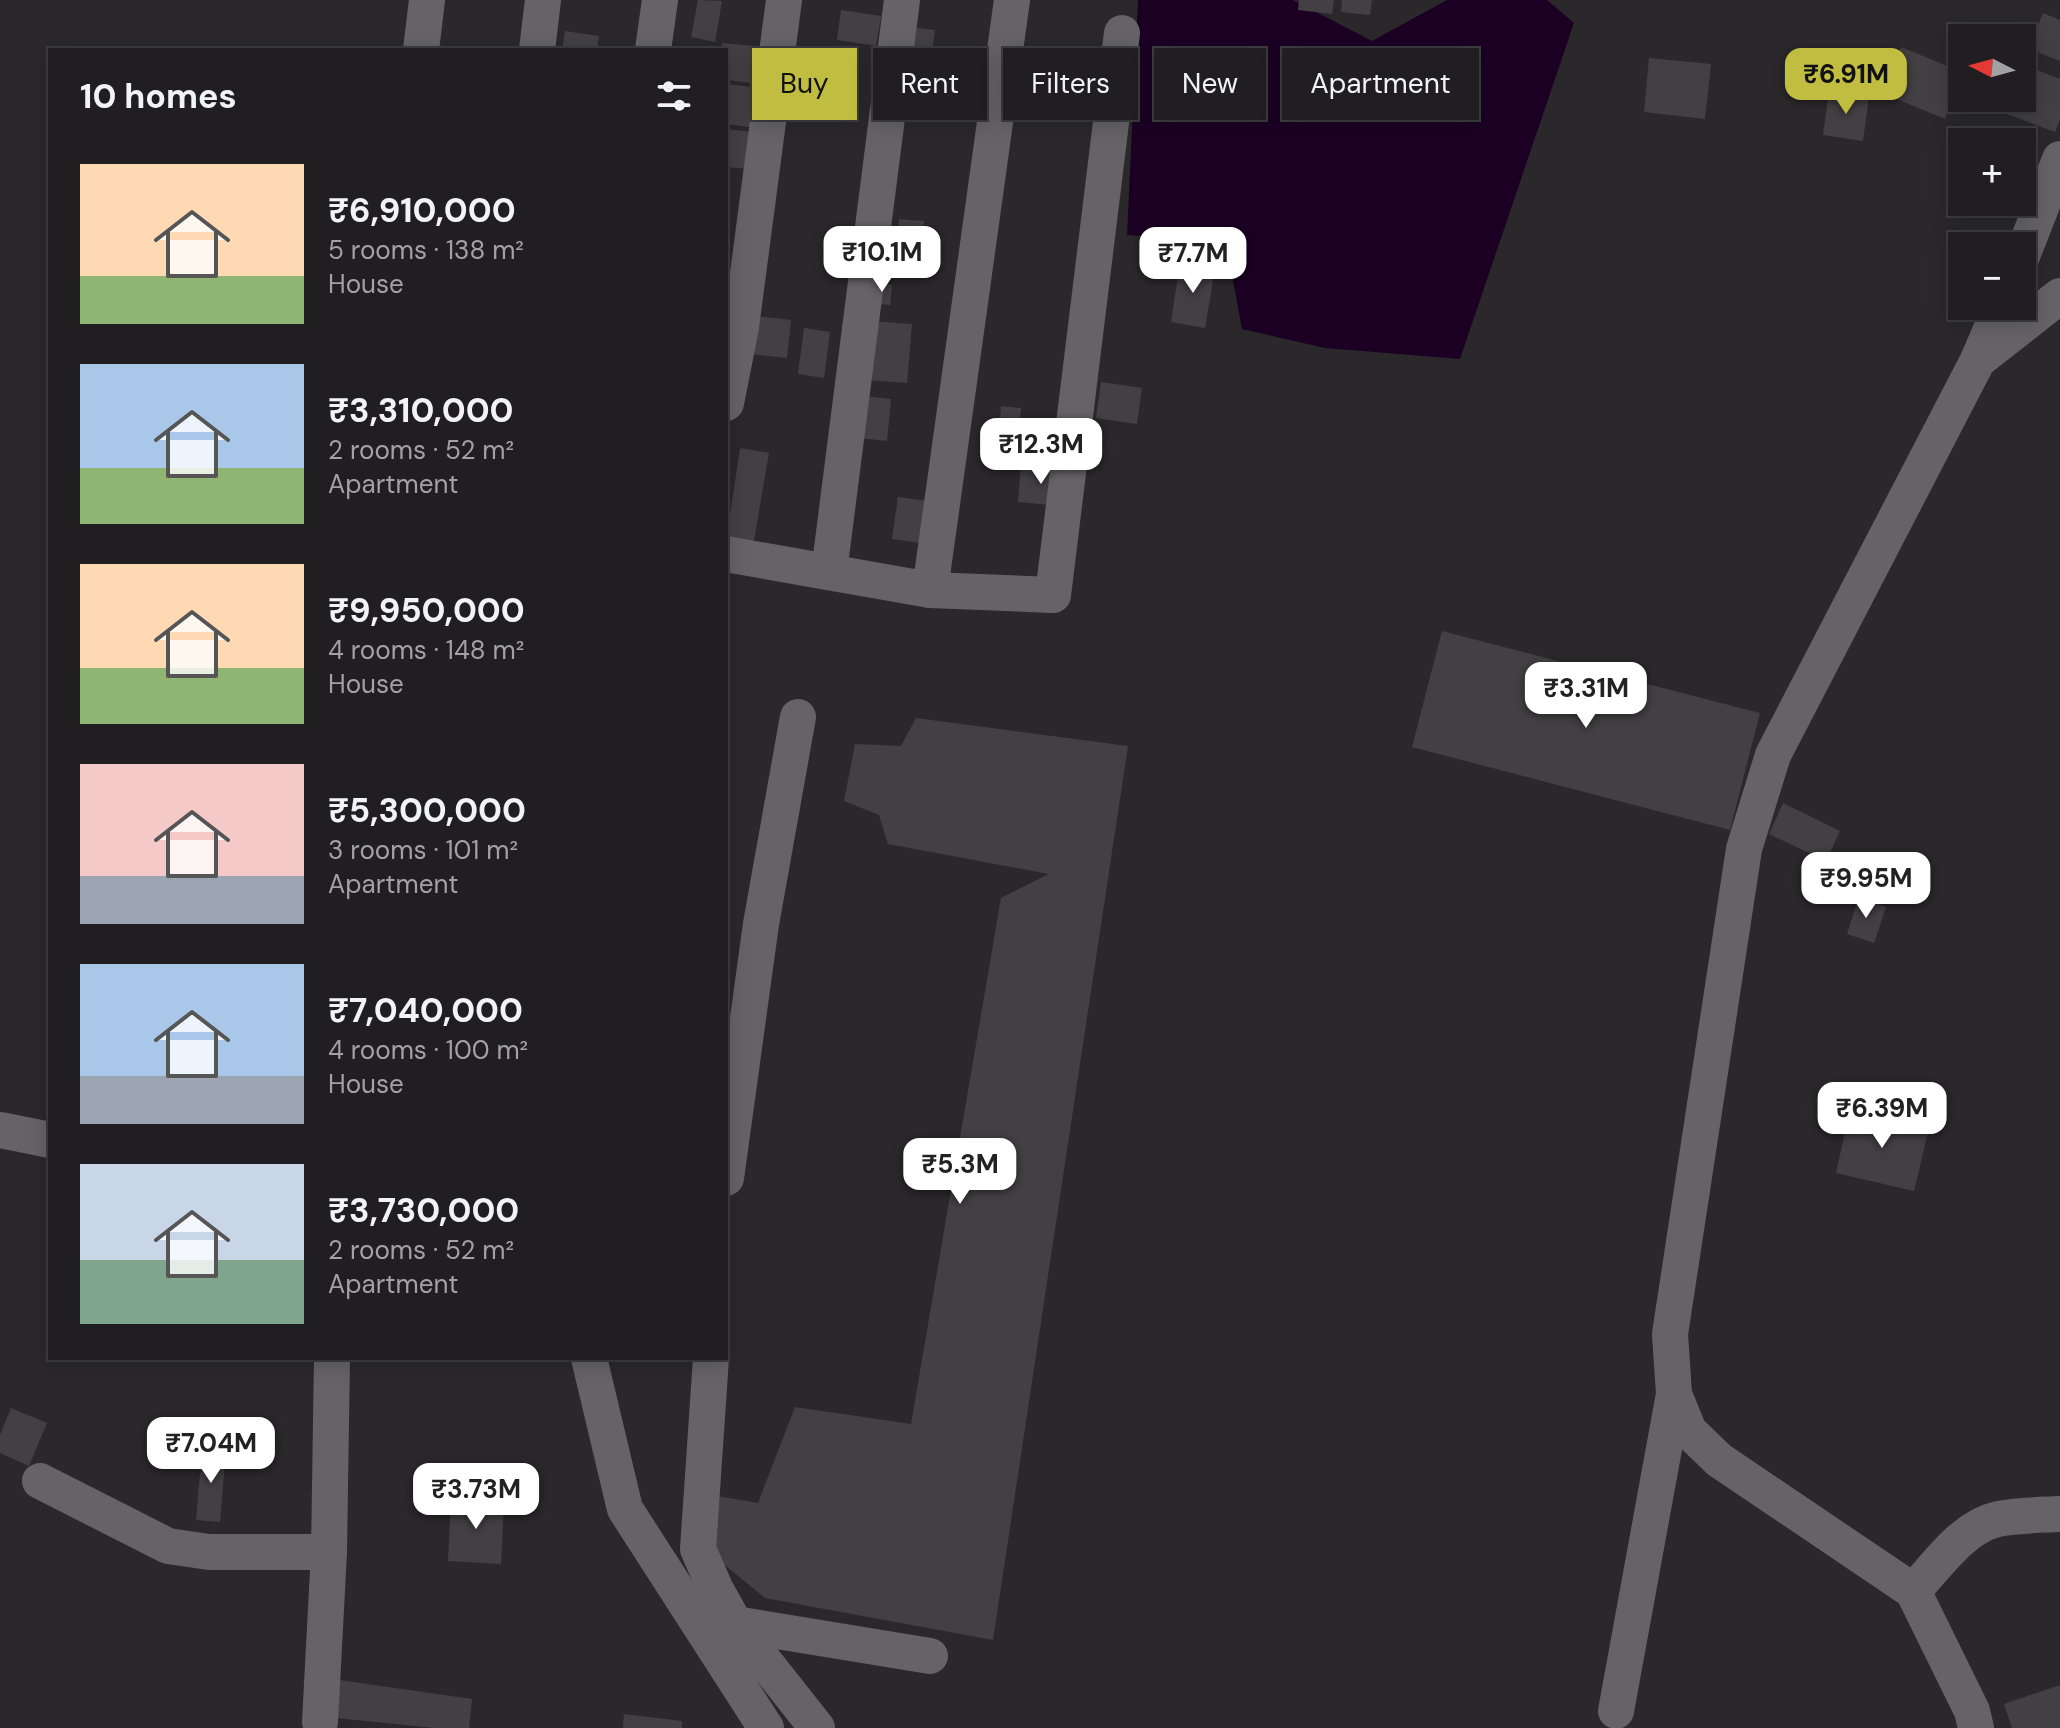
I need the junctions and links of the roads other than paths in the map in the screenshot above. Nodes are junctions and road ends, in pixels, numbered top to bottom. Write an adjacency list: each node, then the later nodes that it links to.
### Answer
1 (427, 0): 8 (street)
2 (543, 0): 9 (street)
3 (660, 0): 10 (street)
4 (784, 0): 16 (street)
5 (902, 0): 18 (street)
6 (1012, 0): 19 (street)
7 (1122, 33): 19 (street)
8 (421, 48)
9 (537, 48)
10 (653, 48)
11 (2060, 159): 12 (street)
12 (2031, 232)
13 (2060, 296): 15 (street)
14 (1995, 320): 15 (street)
15 (1978, 360): 27 (street)
16 (728, 393)
17 (728, 554): 18 (street)
18 (829, 572): 19 (street)
19 (930, 590)
20 (798, 717): 23 (street)
21 (0, 1130): 22 (street)
22 (48, 1140)
23 (728, 1163)
24 (332, 1360): 30 (street)
25 (589, 1360): 32 (street)
26 (711, 1360): 32 (street)
27 (1674, 1394): 31 (street); 34 (street)
28 (40, 1481): 30 (street)
29 (2060, 1514): 31 (street)
30 (329, 1552): 35 (street)
31 (1913, 1591): 38 (street)
32 (721, 1631): 33 (street); 36 (street); 37 (street)
33 (930, 1656)
34 (1616, 1711)
35 (320, 1722)
36 (766, 1728)
37 (817, 1728)
38 (1976, 1728)

